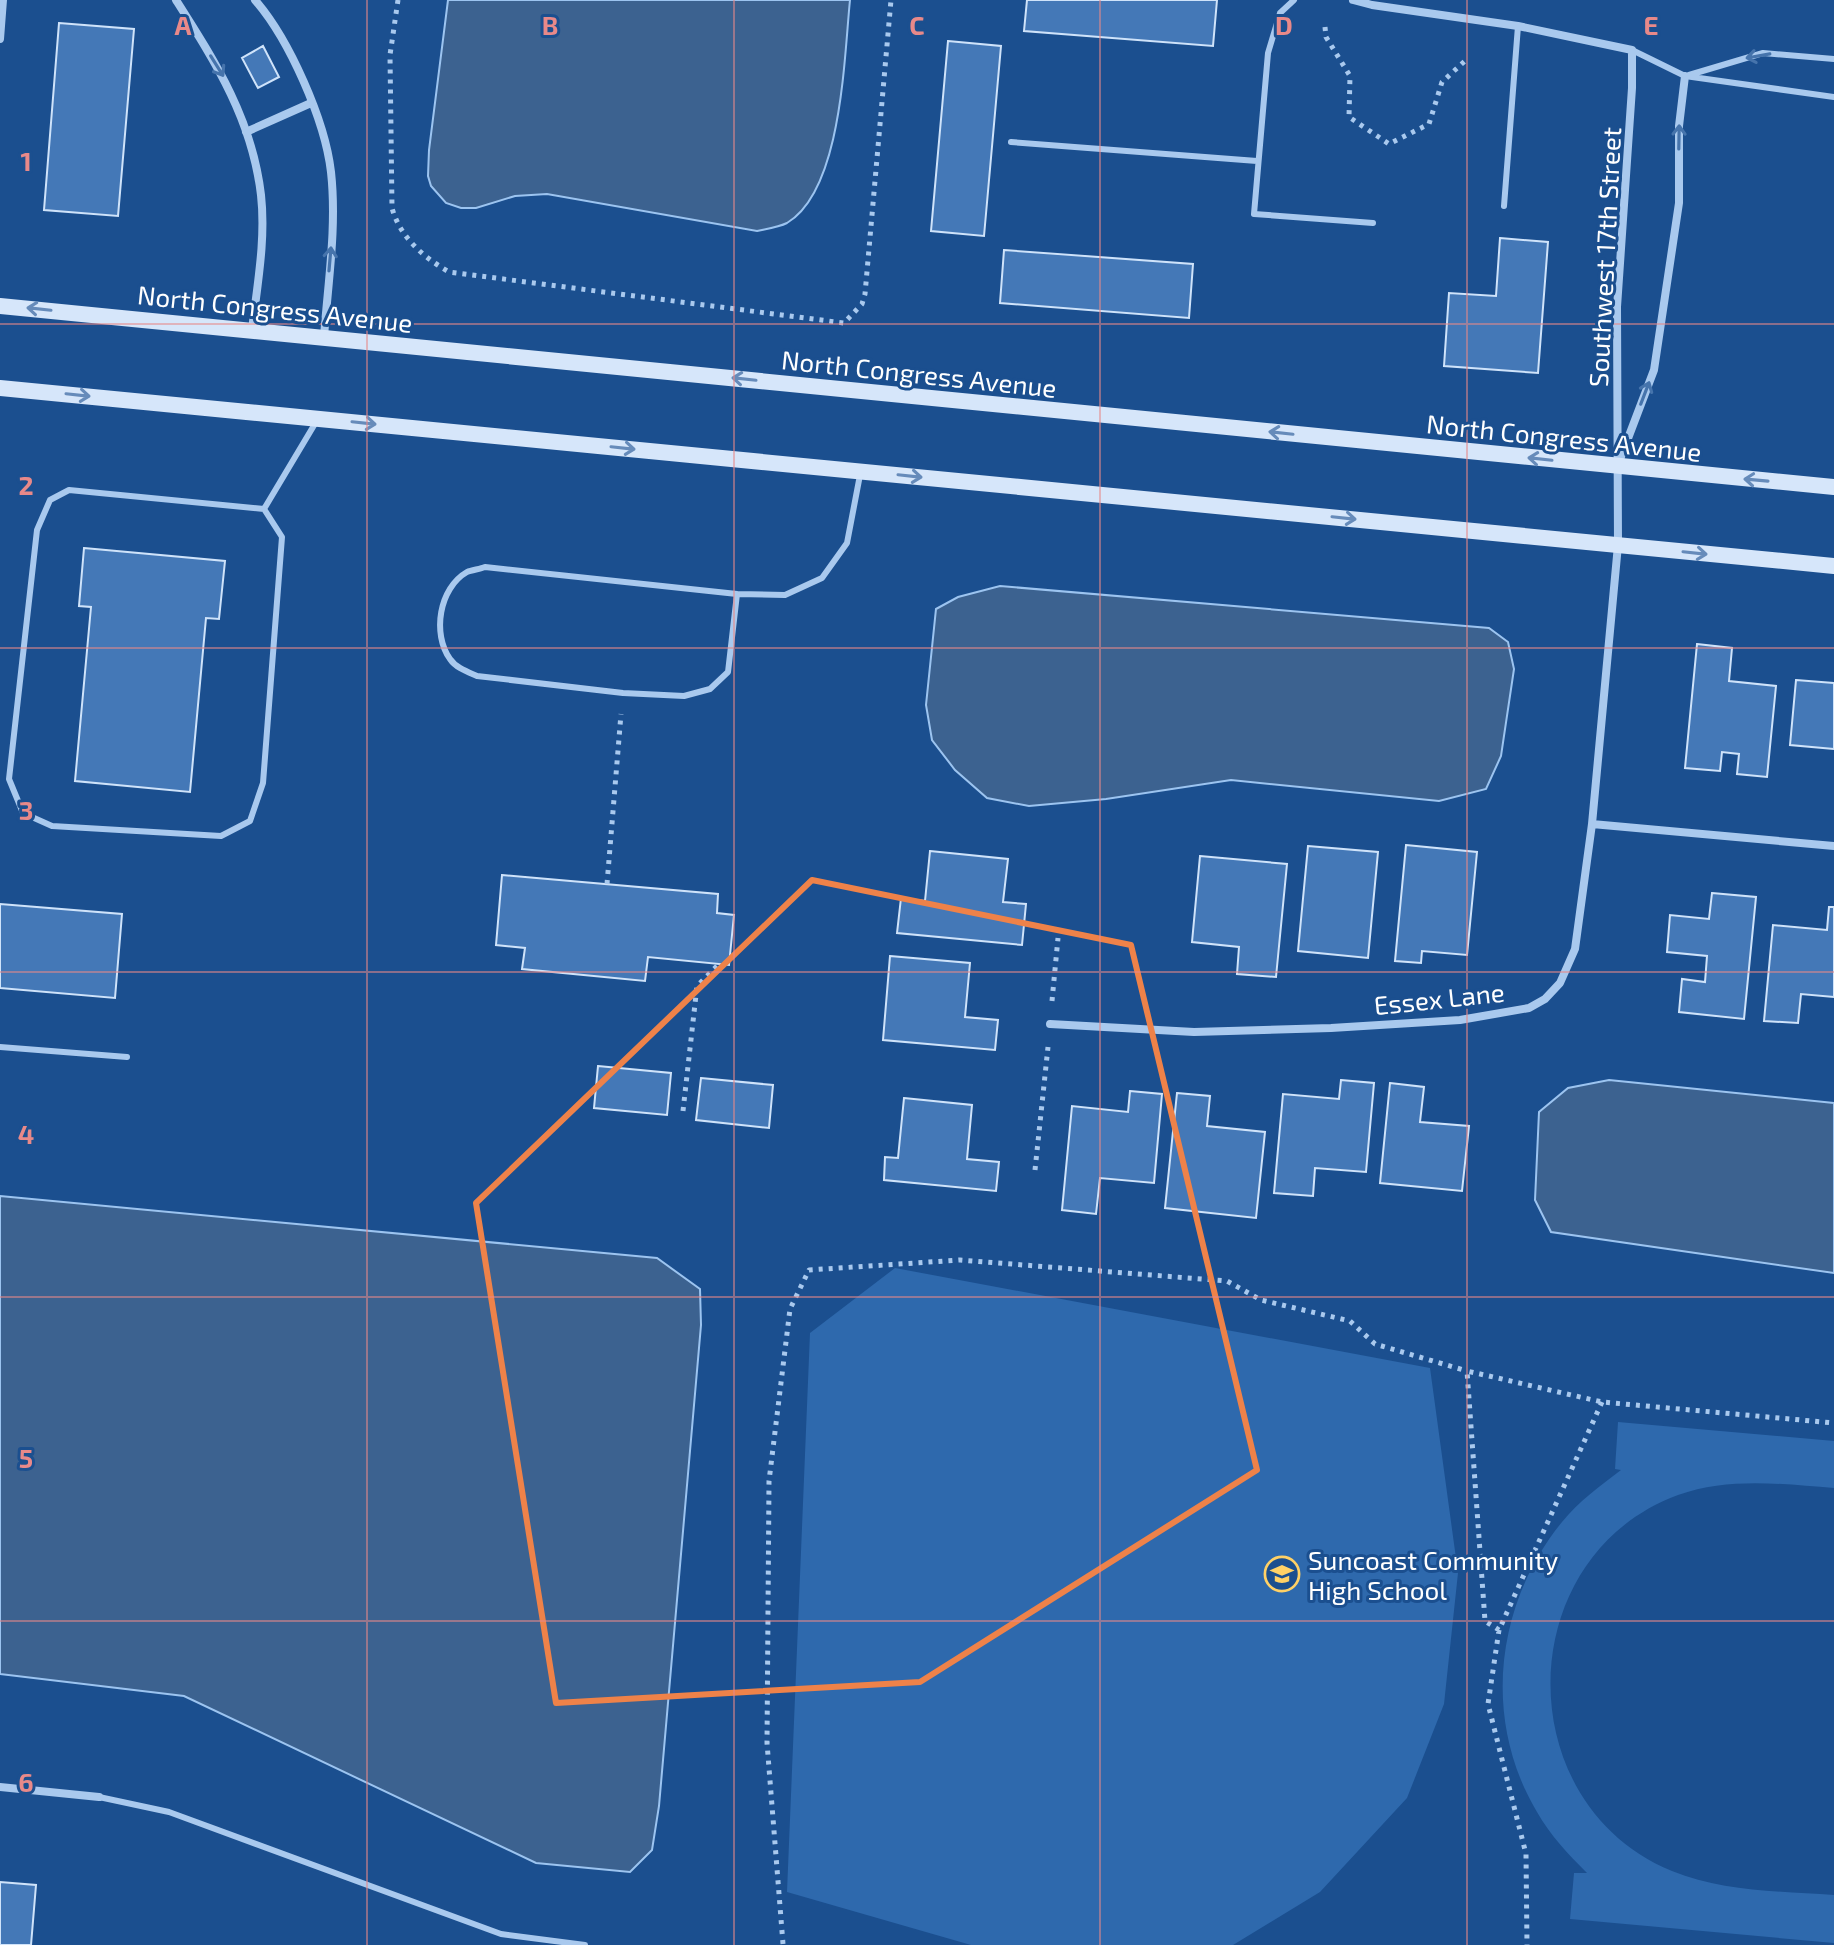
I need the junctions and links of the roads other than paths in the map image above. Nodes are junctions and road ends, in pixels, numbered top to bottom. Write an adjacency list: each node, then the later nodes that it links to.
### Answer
1 (3, 0): 7 (street)
2 (176, 0): 13 (street, one-way to 13)
3 (255, 0): 12 (street)
4 (1294, 0): 15 (lane)
5 (1353, 0): 6 (street)
6 (1518, 26): 8 (street); 16 (lane)
7 (0, 39)
8 (1632, 50): 10 (lane); 23 (street, Southwest 17th Street)
9 (1834, 59): 10 (lane, one-way to 10)
10 (1685, 76): 11 (lane); 23 (street, Southwest 17th Street, one-way to 10)
11 (1834, 97)
12 (311, 103): 13 (street); 20 (street, one-way to 12)
13 (246, 132): 19 (street)
14 (1011, 142): 15 (lane)
15 (1257, 161): 17 (lane)
16 (1504, 206)
17 (1373, 223)
18 (0, 306): 19 (street, North Congress Avenue, one-way to 18)
19 (252, 330): 20 (street, North Congress Avenue)
20 (324, 337): 23 (street, North Congress Avenue, one-way to 20)
21 (0, 388): 22 (street, one-way to 22)
22 (318, 419): 24 (street, one-way to 24); 26 (lane)
23 (1617, 466): 25 (street, North Congress Avenue, one-way to 23); 27 (street, Southwest 17th Street)
24 (861, 471): 27 (street, one-way to 27); 29 (lane)
25 (1834, 487)
26 (264, 509): 26 (lane)
27 (1618, 545): 28 (street, one-way to 28); 30 (street, Southwest 17th Street)
28 (1834, 566)
29 (737, 594): 29 (lane)
30 (1592, 824): 31 (street); 32 (street, Essex Lane)
31 (1834, 846)
32 (1050, 1024)
33 (0, 1047): 34 (lane)
34 (127, 1057)
35 (0, 1787): 36 (street)
36 (99, 1797): 37 (lane)
37 (585, 1945)

